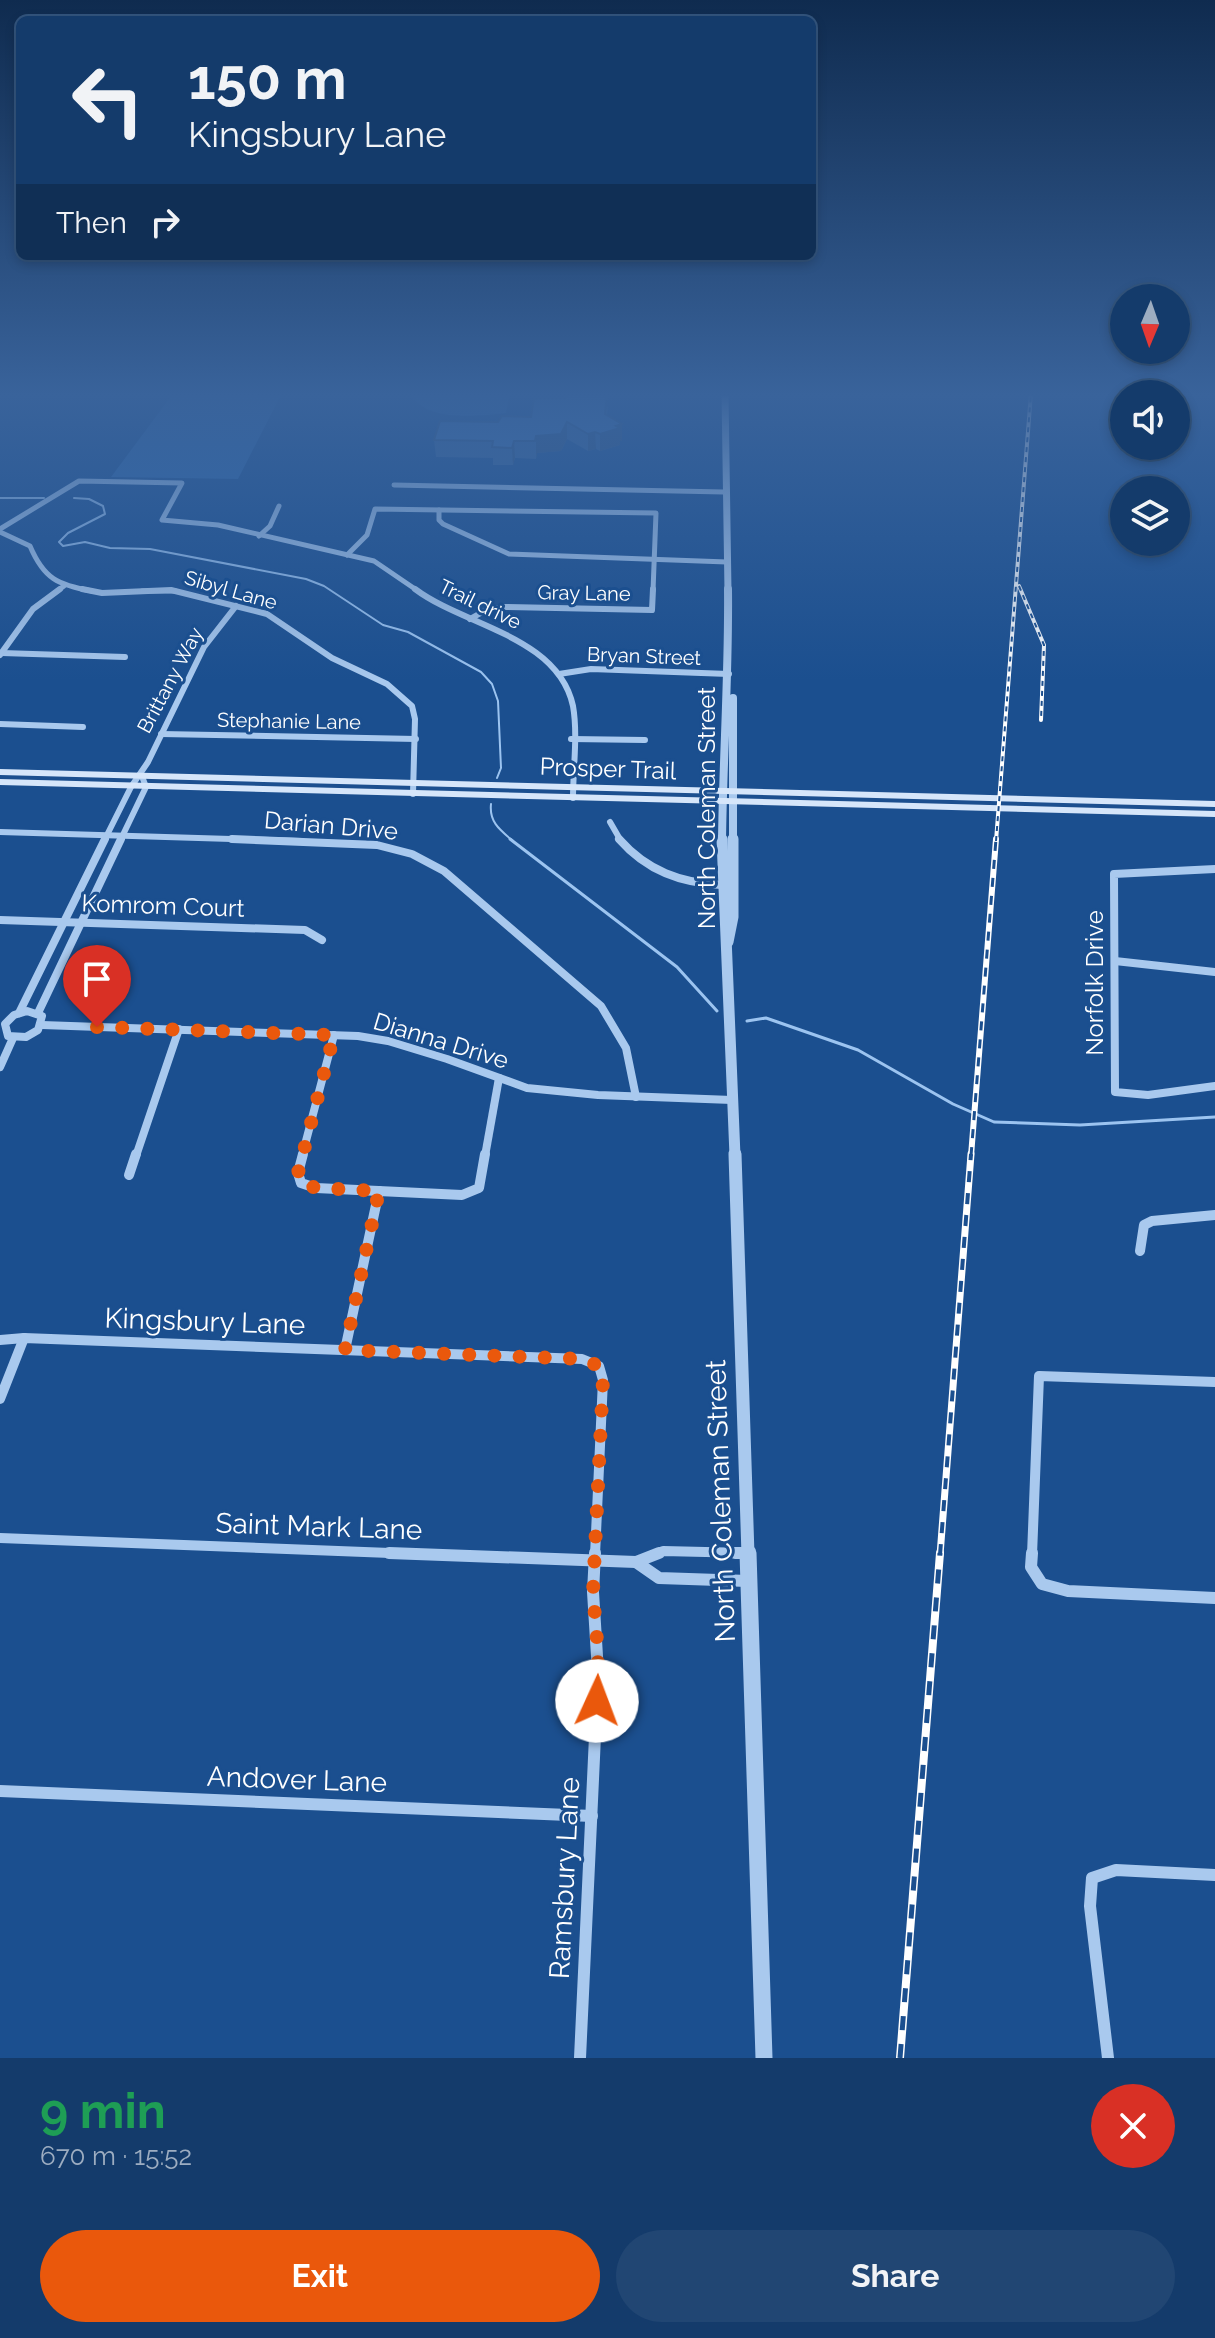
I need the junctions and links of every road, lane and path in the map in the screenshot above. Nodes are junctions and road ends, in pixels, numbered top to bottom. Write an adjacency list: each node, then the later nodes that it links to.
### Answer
1 (66, 489): 7 (street, Trail drive)
2 (179, 489): 8 (street, Trail drive)
3 (584, 489): 4 (street)
4 (724, 492): 11 (street, North Coleman Street)
5 (279, 506): 8 (street)
6 (439, 510): 9 (street); 10 (street); 10 (street, Gray Lane)
7 (0, 530): 12 (street)
8 (259, 536): 9 (street, Trail drive)
9 (347, 555): 14 (street, Trail drive)
10 (654, 559): 11 (street); 14 (street, Gray Lane)
11 (727, 562): 18 (street, North Coleman Street)
12 (64, 586): 13 (street, Sibyl Lane); 15 (street)
13 (236, 606): 21 (street, Brittany Way); 22 (street, Sibyl Lane)
14 (470, 619): 17 (street, Trail drive)
15 (1, 654): 16 (street)
16 (125, 657)
17 (559, 674): 18 (street, Bryan Street); 23 (street, Trail drive)
18 (729, 674): 31 (street, North Coleman Street)
19 (0, 724): 20 (street)
20 (83, 727)
21 (161, 734): 22 (street, Stephanie Lane); 27 (street, Brittany Way)
22 (416, 739): 29 (street, Sibyl Lane)
23 (571, 739): 24 (street); 30 (street, Trail drive)
24 (645, 740)
25 (0, 772): 27 (main road, Prosper Trail)
26 (0, 782): 28 (main road, Prosper Trail)
27 (144, 782): 28 (main road, Prosper Trail); 29 (main road, Prosper Trail); 37 (street, Brittany Way)
28 (131, 787): 36 (street)
29 (414, 789): 30 (main road, Prosper Trail)
30 (573, 793): 31 (main road, Prosper Trail)
31 (727, 797): 32 (main road, Prosper Trail); 33 (main road, Prosper Trail); 39 (street, North Coleman Street); 44 (street, North Coleman Street)
32 (1215, 804)
33 (1215, 814)
34 (610, 822): 39 (street)
35 (0, 832): 36 (street, Darian Drive)
36 (107, 835): 37 (street, Darian Drive); 41 (street)
37 (122, 835): 42 (street, Brittany Way); 57 (street, Darian Drive)
38 (1215, 869): 45 (street, Norfolk Drive)
39 (722, 885): 44 (street, North Coleman Street)
40 (0, 920): 41 (street, Komrom Court)
41 (64, 923): 42 (street, Komrom Court); 47 (street)
42 (80, 923): 43 (street, Komrom Court); 48 (street, Brittany Way)
43 (322, 940)
44 (728, 942): 58 (street, North Coleman Street)
45 (1115, 961): 46 (street); 56 (street, Norfolk Drive)
46 (1215, 972)
47 (19, 1013): 48 (street); 49 (street)
48 (38, 1013): 50 (street)
49 (2, 1024): 53 (street)
50 (42, 1025): 51 (street, Dianna Drive); 53 (street)
51 (179, 1029): 52 (street, Dianna Drive); 59 (street)
52 (334, 1035): 55 (street, Dianna Drive); 60 (street)
53 (13, 1038): 54 (street)
54 (0, 1067)
55 (499, 1078): 57 (street, Dianna Drive); 60 (street)
56 (1215, 1086)
57 (636, 1097): 58 (street, Dianna Drive)
58 (732, 1100): 70 (street, North Coleman Street)
59 (129, 1175)
60 (379, 1191): 65 (street)
61 (1215, 1215): 62 (street)
62 (1140, 1251)
63 (24, 1338): 64 (street, Kingsbury Lane); 65 (street, Kingsbury Lane); 68 (street)
64 (0, 1340)
65 (345, 1350): 66 (street, Kingsbury Lane)
66 (599, 1366): 71 (street, Ramsbury Lane)
67 (1215, 1382): 74 (street)
68 (0, 1399)
69 (0, 1538): 71 (street, Saint Mark Lane)
70 (748, 1553): 72 (street, Saint Mark Lane); 73 (street, North Coleman Street)
71 (594, 1561): 72 (street, Saint Mark Lane); 76 (street, Ramsbury Lane)
72 (636, 1562): 73 (street, Saint Mark Lane)
73 (748, 1581): 79 (street, North Coleman Street)
74 (1215, 1598)
75 (0, 1791): 76 (street, Andover Lane)
76 (592, 1816): 78 (street, Ramsbury Lane)
77 (1215, 1875): 80 (street)
78 (580, 2058)
79 (764, 2058)
80 (1108, 2058)

